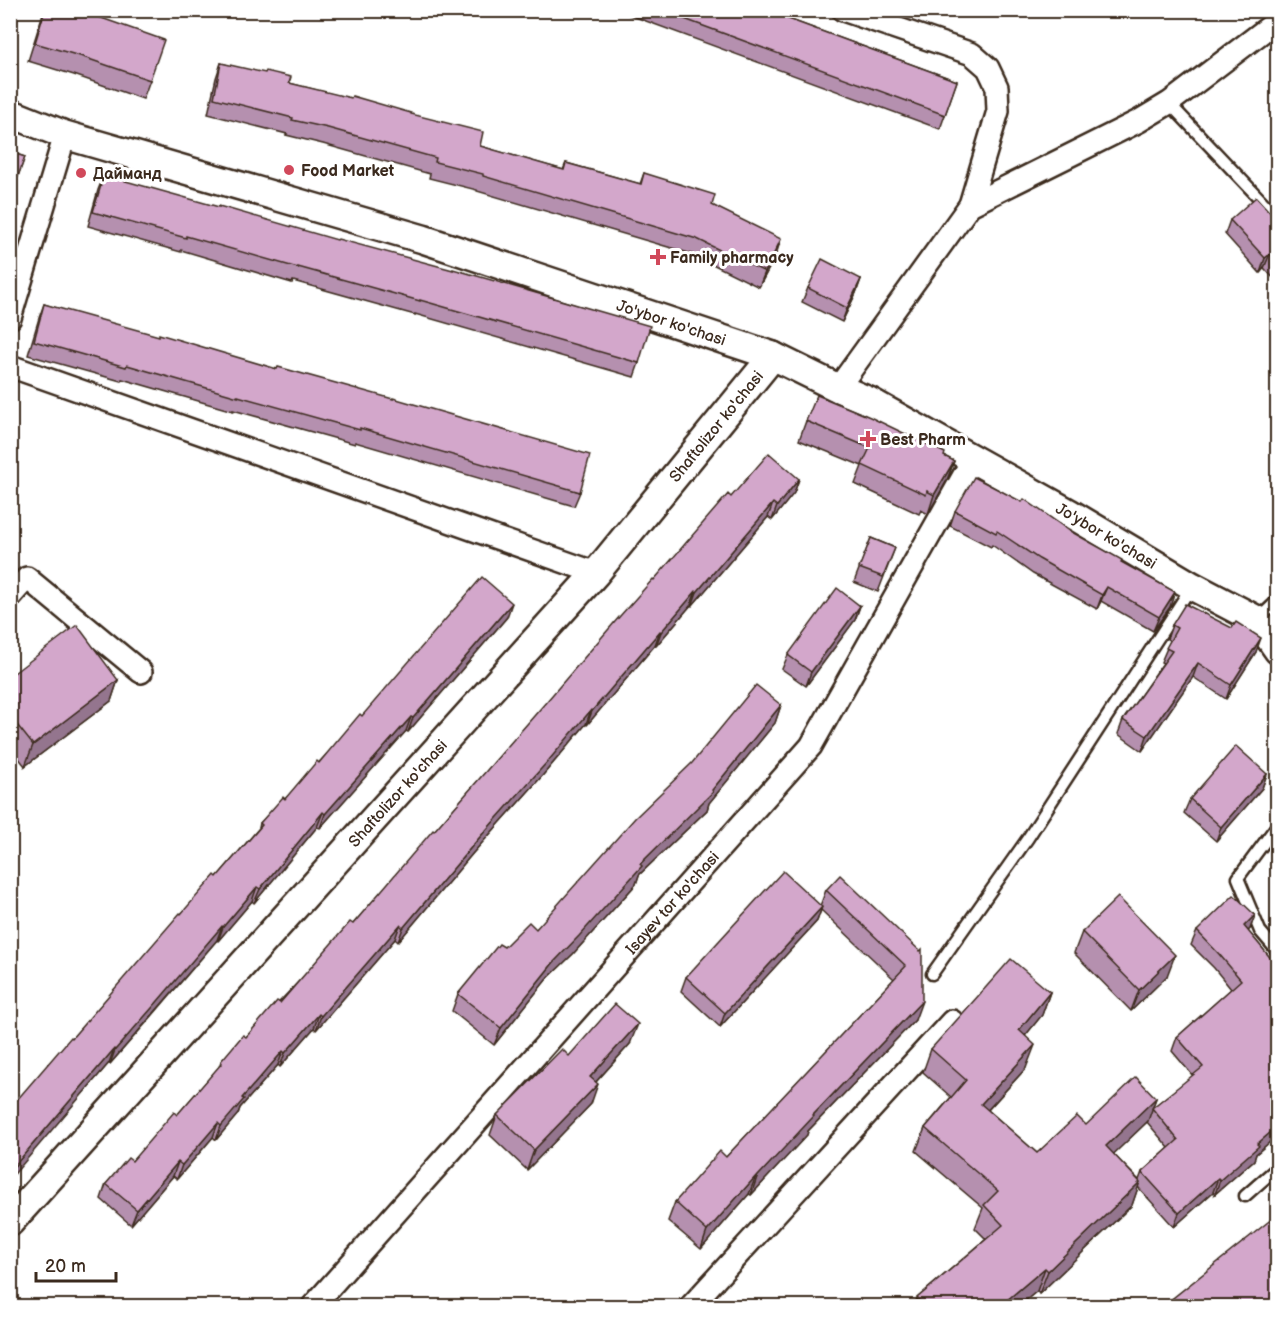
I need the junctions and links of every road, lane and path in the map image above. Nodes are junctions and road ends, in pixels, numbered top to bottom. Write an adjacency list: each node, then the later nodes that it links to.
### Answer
1 (843, 10): 6 (street)
2 (1278, 20): 3 (street)
3 (1169, 103): 6 (street); 7 (lane)
4 (10, 113): 5 (street, Jo'ybor ko'chasi)
5 (65, 135): 8 (street); 9 (street, Jo'ybor ko'chasi)
6 (970, 205): 11 (street)
7 (1278, 218)
8 (10, 318)
9 (773, 356): 11 (street, Jo'ybor ko'chasi); 13 (street, Shaftolizor ko'chasi)
10 (10, 366): 13 (street)
11 (838, 388): 12 (street, Jo'ybor ko'chasi)
12 (973, 459): 14 (street, Jo'ybor ko'chasi); 27 (street, Isayev tor ko'chasi)
13 (596, 573): 26 (street, Shaftolizor ko'chasi)
14 (1192, 586): 17 (street, Jo'ybor ko'chasi); 22 (lane)
15 (10, 597): 19 (street)
16 (1278, 600): 17 (lane)
17 (1257, 620): 18 (street, Jo'ybor ko'chasi)
18 (1278, 650)
19 (141, 672)
20 (1278, 824): 21 (lane)
21 (1278, 952)
22 (932, 974)
23 (952, 1021): 28 (street)
24 (1278, 1167): 25 (lane)
25 (1245, 1196)
26 (10, 1222)
27 (313, 1306)
28 (691, 1306)

